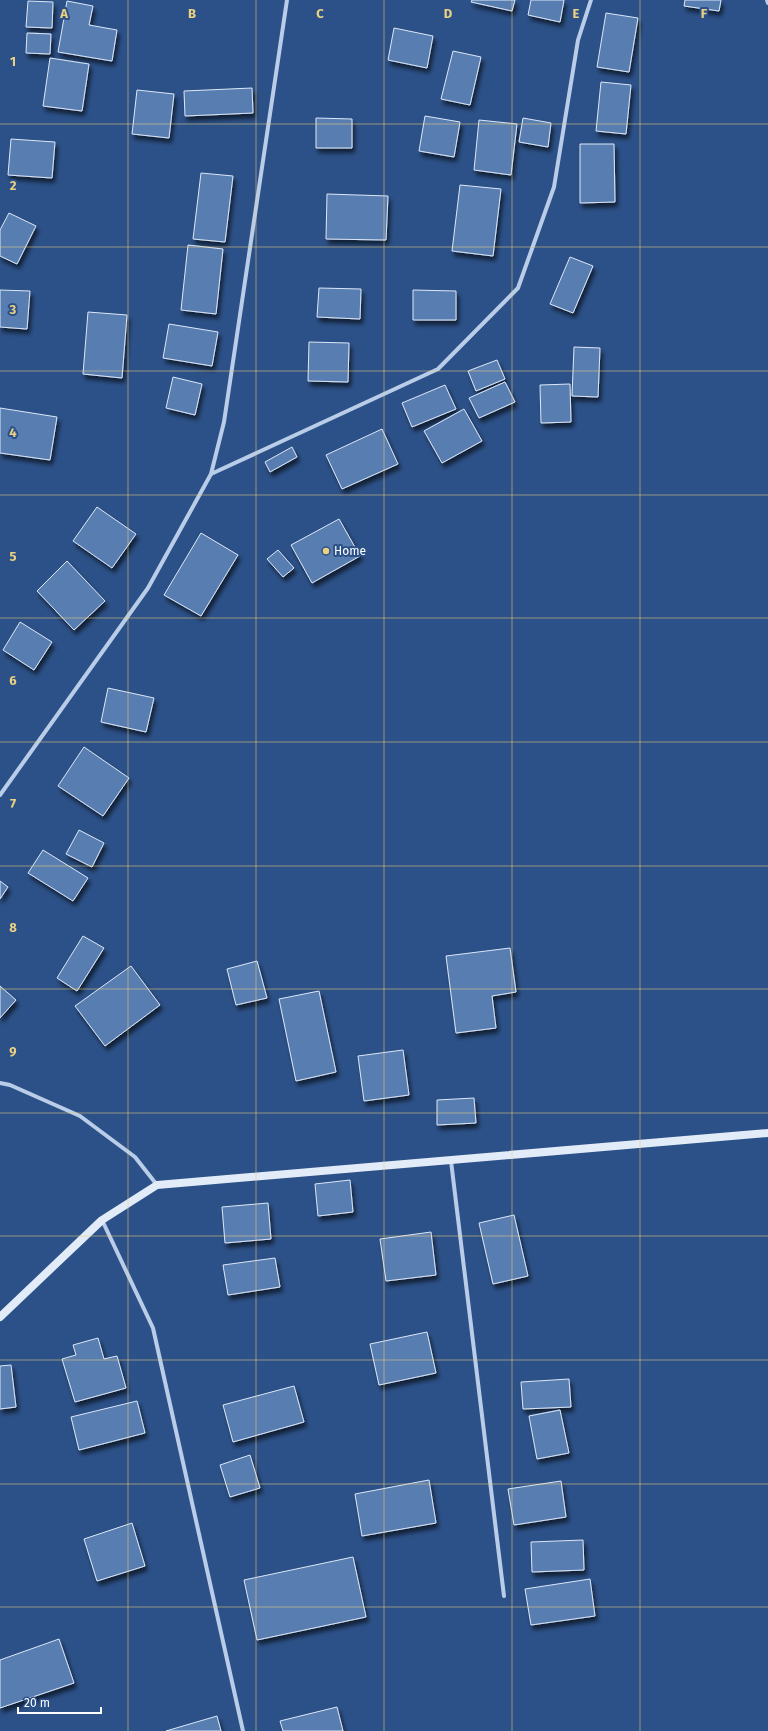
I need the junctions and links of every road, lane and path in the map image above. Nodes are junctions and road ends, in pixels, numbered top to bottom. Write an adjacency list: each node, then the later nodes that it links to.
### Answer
1 (287, 0): 3 (street)
2 (591, 0): 3 (street)
3 (211, 474): 4 (street)
4 (0, 795)
5 (0, 1083): 8 (street)
6 (768, 1133): 7 (street)
7 (451, 1161): 8 (street); 11 (street)
8 (158, 1185): 9 (street)
9 (102, 1220): 10 (street); 12 (street)
10 (0, 1317)
11 (504, 1596)
12 (243, 1731)

